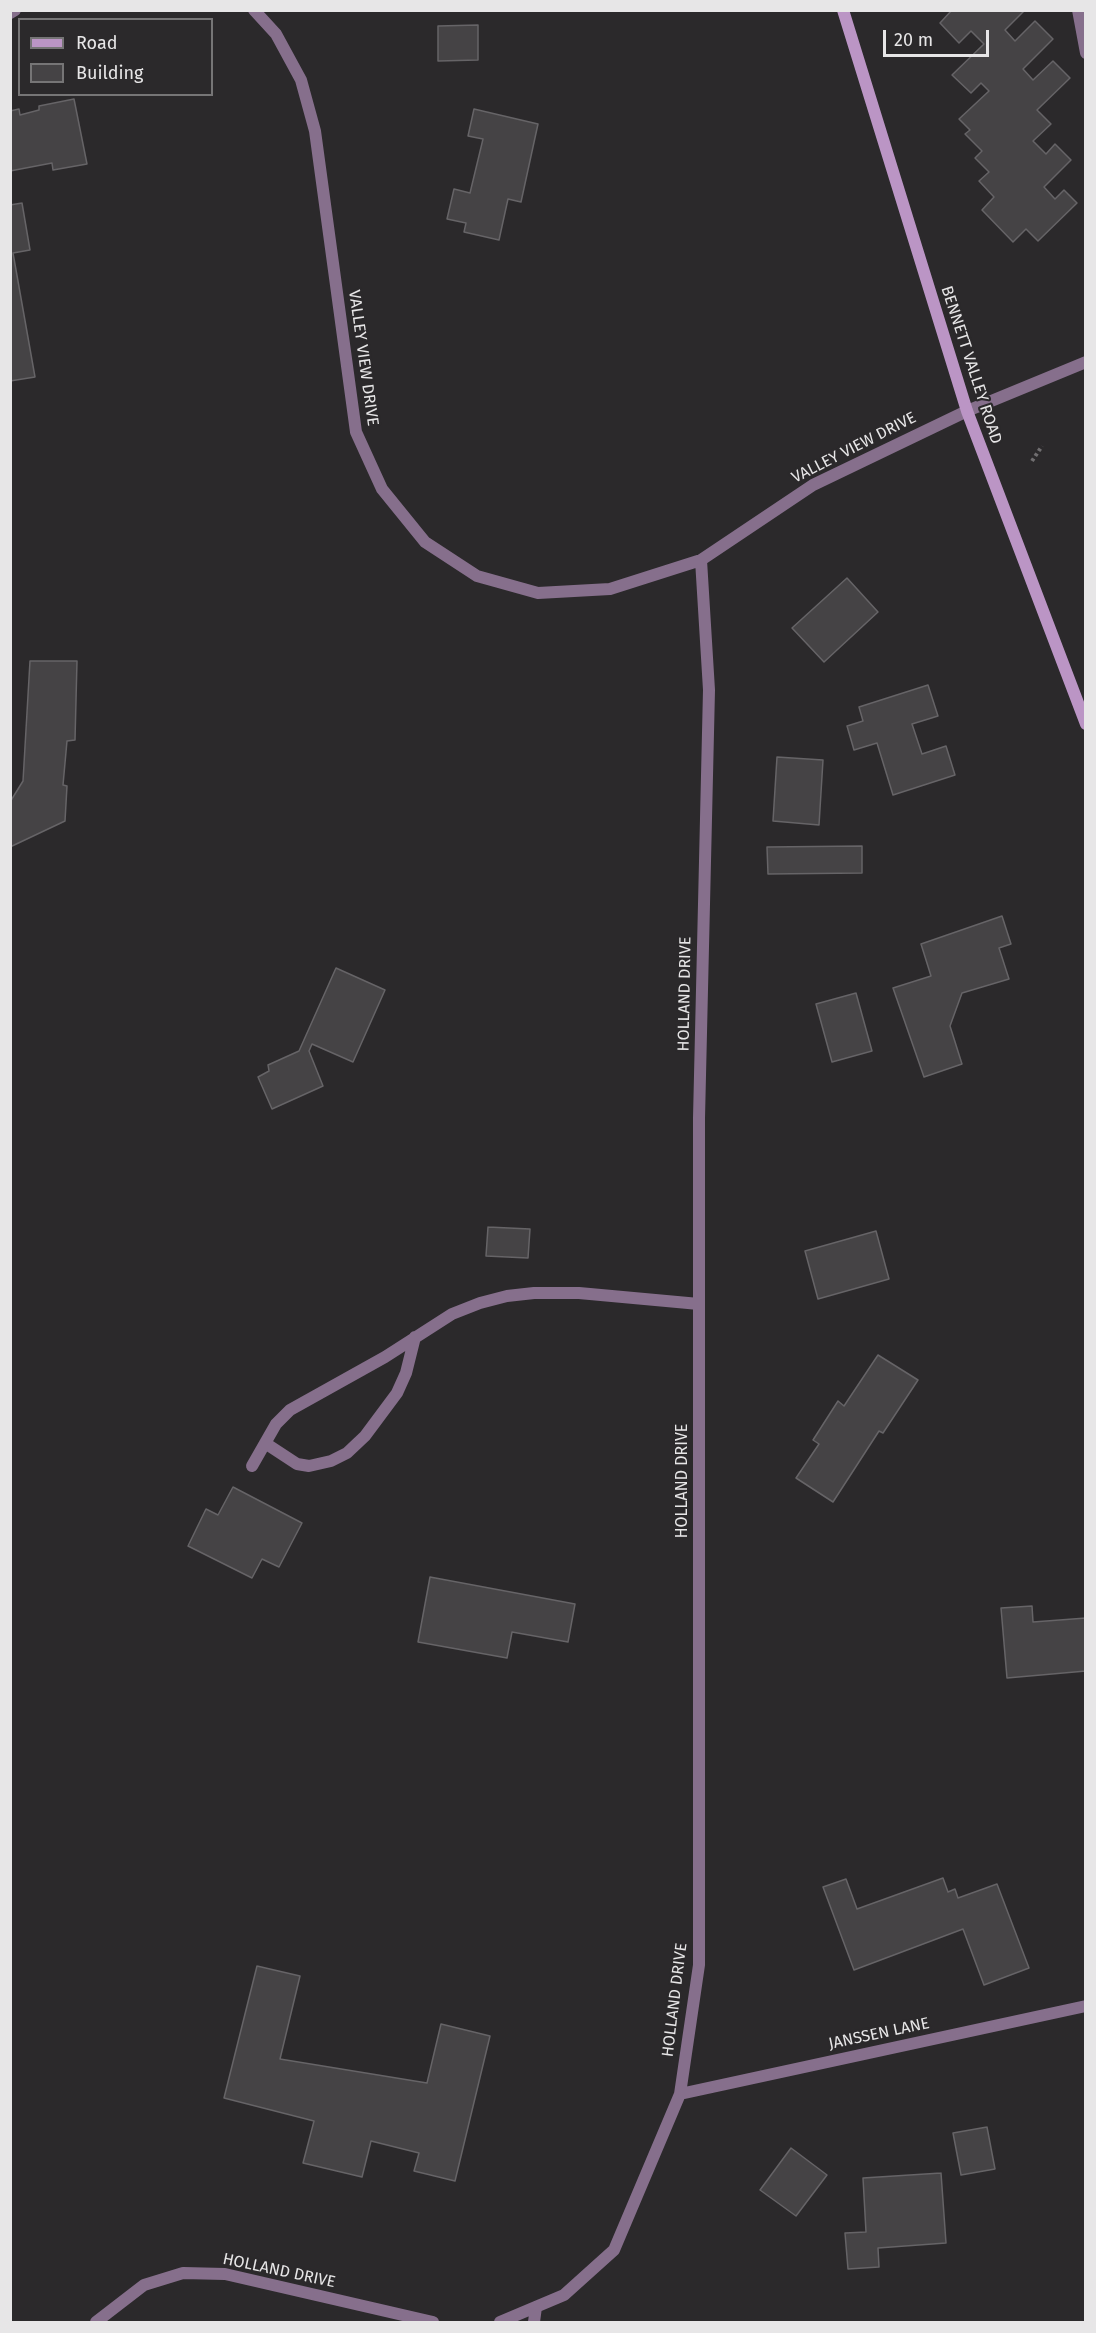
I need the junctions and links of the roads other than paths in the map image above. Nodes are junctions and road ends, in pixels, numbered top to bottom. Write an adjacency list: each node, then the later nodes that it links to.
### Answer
1 (15, 10): 5 (street)
2 (254, 10): 9 (street, VALLEY VIEW DRIVE)
3 (843, 10): 8 (street, BENNETT VALLEY ROAD)
4 (1078, 10): 6 (street)
5 (10, 13)
6 (1086, 53)
7 (1086, 362): 8 (street, VALLEY VIEW DRIVE)
8 (967, 411): 9 (street, VALLEY VIEW DRIVE); 10 (street, BENNETT VALLEY ROAD)
9 (701, 560): 11 (street, HOLLAND DRIVE)
10 (1086, 724)
11 (699, 1304): 12 (street); 16 (street, HOLLAND DRIVE)
12 (415, 1337): 13 (street); 13 (street)
13 (265, 1443): 14 (street)
14 (252, 1466)
15 (1086, 2006): 16 (street, JANSSEN LANE)
16 (680, 2094): 17 (street, HOLLAND DRIVE)
17 (536, 2307): 20 (street, HOLLAND DRIVE); 21 (street)
18 (96, 2322): 19 (street, HOLLAND DRIVE)
19 (433, 2322)
20 (500, 2322)
21 (534, 2322)

